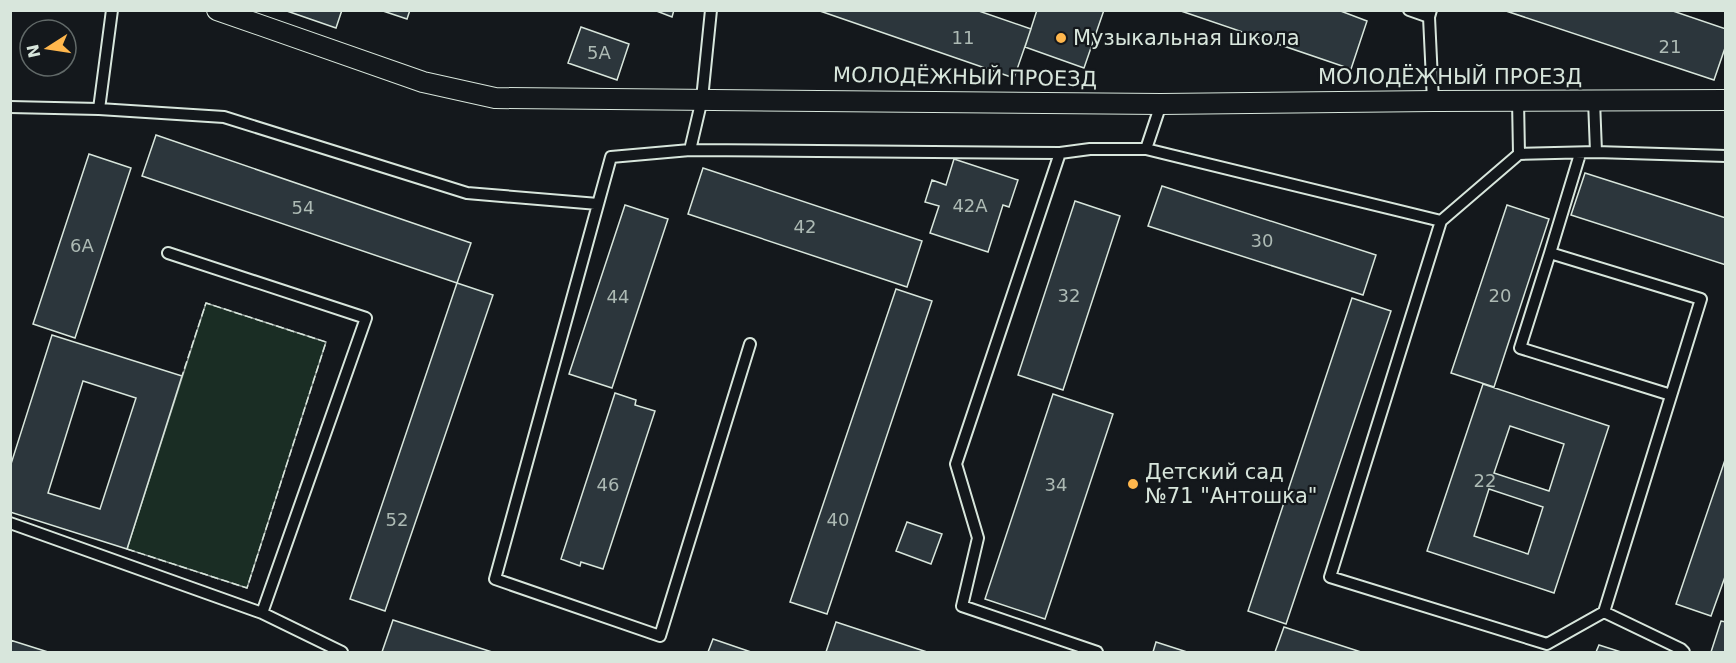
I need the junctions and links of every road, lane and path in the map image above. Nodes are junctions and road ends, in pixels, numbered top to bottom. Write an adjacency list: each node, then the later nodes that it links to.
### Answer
1 (112, 10): 13 (lane)
2 (217, 10): 6 (street, МОЛОДЁЖНЫЙ ПРОЕЗД)
3 (711, 10): 6 (lane)
4 (1408, 10): 5 (lane)
5 (1430, 14): 7 (lane)
6 (702, 99): 11 (street, МОЛОДЁЖНЫЙ ПРОЕЗД); 15 (lane)
7 (1434, 100): 8 (street, МОЛОДЁЖНЫЙ ПРОЕЗД); 11 (street, МОЛОДЁЖНЫЙ ПРОЕЗД)
8 (1518, 100): 9 (street, МОЛОДЁЖНЫЙ ПРОЕЗД); 18 (lane)
9 (1594, 100): 10 (street, МОЛОДЁЖНЫЙ ПРОЕЗД); 16 (lane)
10 (1725, 100)
11 (1161, 104): 14 (lane)
12 (10, 107): 13 (lane)
13 (99, 109): 21 (lane)
14 (1146, 149): 17 (lane); 22 (lane)
15 (690, 150): 17 (lane); 21 (lane)
16 (1596, 152): 19 (lane); 20 (lane)
17 (1060, 153): 31 (lane)
18 (1519, 154): 19 (lane); 22 (lane)
19 (1580, 154): 24 (lane)
20 (1725, 156)
21 (598, 204): 25 (lane)
22 (1441, 221): 28 (lane)
23 (168, 253): 29 (lane)
24 (1550, 253): 26 (lane); 26 (lane)
25 (750, 344)
26 (1671, 395): 28 (lane)
27 (10, 523): 29 (lane)
28 (1604, 612): 32 (lane)
29 (262, 613): 30 (lane)
30 (342, 652)
31 (1097, 652)
32 (1684, 652)

